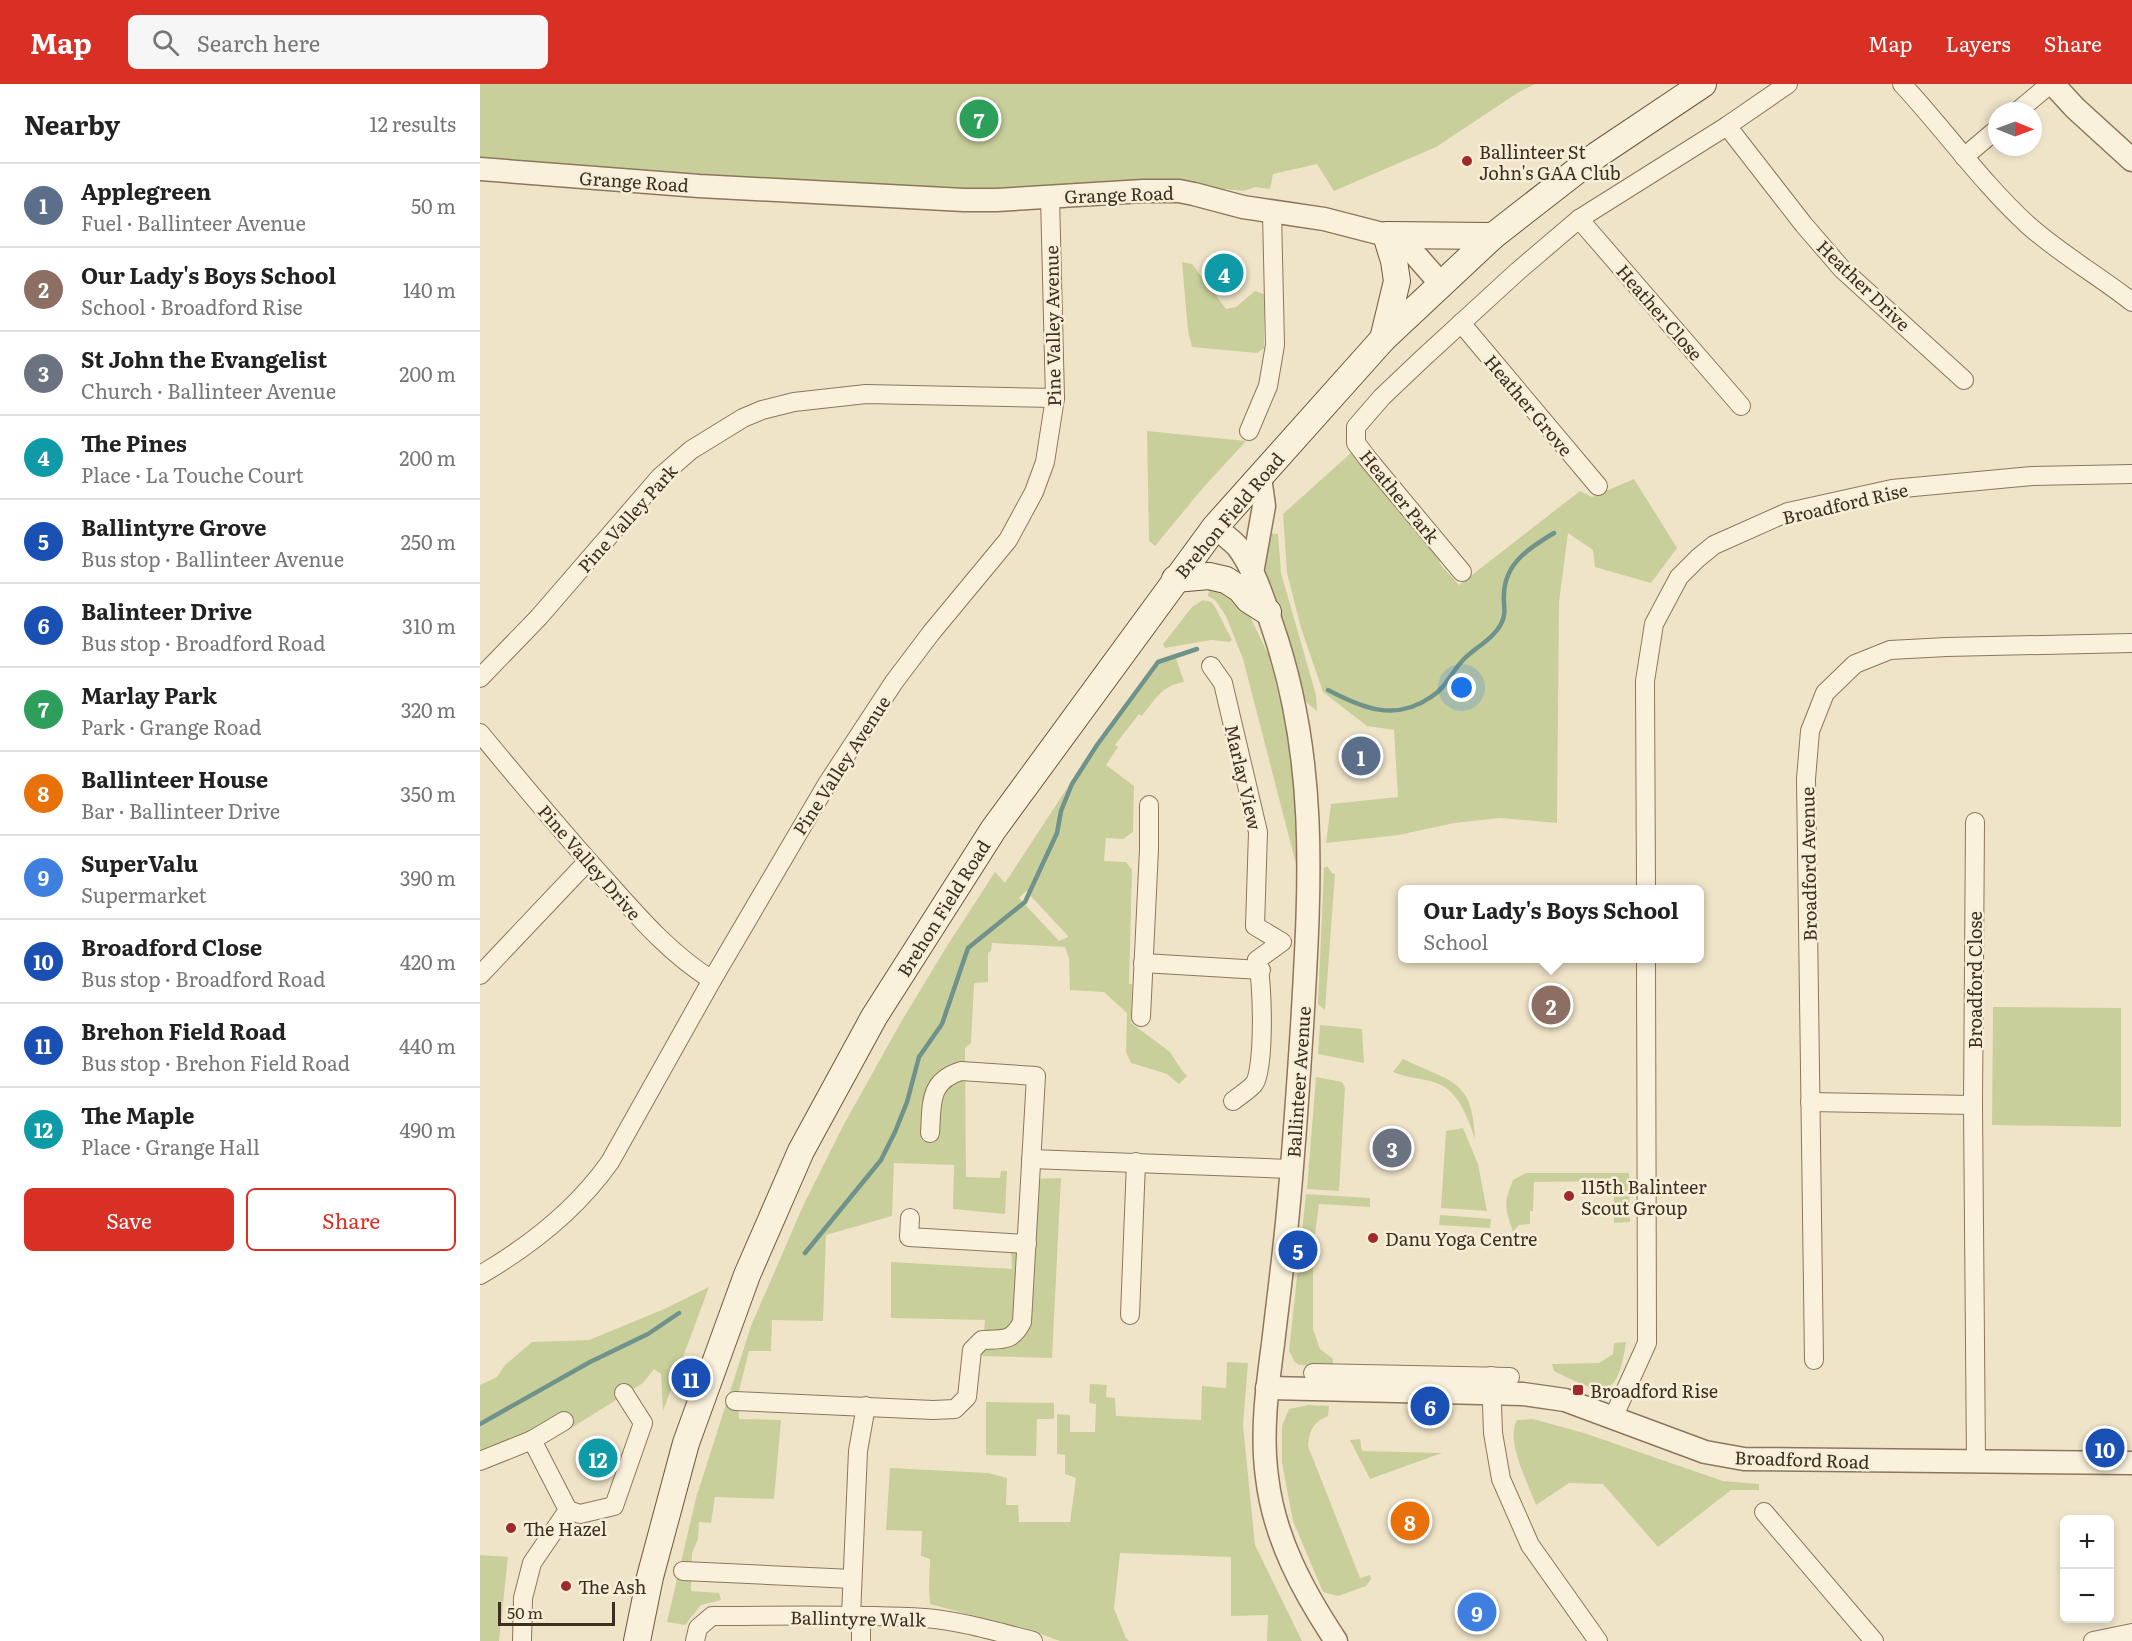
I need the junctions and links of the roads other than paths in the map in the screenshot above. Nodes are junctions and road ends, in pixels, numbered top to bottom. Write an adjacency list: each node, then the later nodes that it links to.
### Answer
1 (1702, 84): 15 (main road)
2 (1788, 84): 6 (street)
3 (1902, 84): 8 (street)
4 (2051, 84): 5 (street); 9 (street)
5 (2029, 102)
6 (1727, 126): 13 (street); 20 (street, Heather Drive)
7 (1988, 137): 8 (street)
8 (1964, 157): 17 (street)
9 (2132, 160)
10 (480, 169): 11 (street, Grange Road)
11 (1050, 197): 12 (street, Grange Road); 21 (street, Pine Valley Avenue)
12 (1272, 213): 14 (street, Grange Road); 23 (street)
13 (1579, 219): 18 (street); 22 (street, Heather Close)
14 (1386, 235): 15 (main road); 16 (street, Grange Road); 19 (main road)
15 (1493, 236): 16 (main road)
16 (1441, 284): 19 (main road, Brehon Field Road)
17 (2132, 302)
18 (1461, 323): 26 (street, Heather Grove); 28 (street, Heather Park)
19 (1383, 339): 25 (main road, Brehon Field Road)
20 (1964, 380)
21 (1055, 398): 34 (street, Pine Valley Park); 46 (street, Pine Valley Avenue)
22 (1741, 406)
23 (1249, 431)
24 (2132, 474): 39 (street, Broadford Rise)
25 (1260, 477): 27 (main road, Brehon Field Road); 29 (street)
26 (1598, 486)
27 (1215, 527): 29 (street, Ballinteer Avenue); 30 (main road, Brehon Field Road)
28 (1462, 572)
29 (1252, 573): 31 (street, Ballinteer Avenue)
30 (1175, 579): 31 (main road); 81 (main road, Brehon Field Road)
31 (1268, 612): 41 (street, Ballinteer Avenue)
32 (2132, 643): 49 (street, Broadford Avenue)
33 (1211, 666): 40 (street, Marlay View)
34 (480, 678)
35 (480, 733): 38 (street, Pine Valley Drive)
36 (1149, 805): 42 (street)
37 (1975, 822): 50 (street, Broadford Close)
38 (588, 861): 45 (street); 46 (street, Pine Valley Drive)
39 (1646, 885)
40 (1282, 942): 41 (street); 44 (street)
41 (1307, 944): 54 (street, Ballinteer Avenue)
42 (1143, 963): 44 (street); 47 (street)
43 (1646, 963): 68 (street)
44 (1261, 970): 48 (street)
45 (480, 975)
46 (711, 980): 57 (street, Pine Valley Avenue)
47 (1141, 1017)
48 (1233, 1101)
49 (1810, 1102): 50 (street); 59 (street, Broadford Avenue)
50 (1973, 1105): 72 (street, Broadford Close)
51 (930, 1133): 52 (street)
52 (1031, 1159): 53 (street); 56 (street)
53 (1136, 1162): 54 (street); 58 (street)
54 (1292, 1169): 64 (street, Ballinteer Avenue)
55 (910, 1218): 56 (street)
56 (1027, 1244): 67 (street)
57 (480, 1275)
58 (1130, 1316)
59 (1814, 1360)
60 (1313, 1373): 62 (street)
61 (1510, 1377): 63 (street)
62 (1338, 1382): 63 (street, Broadford Road); 64 (street, Broadford Road)
63 (1491, 1385): 68 (street, Broadford Road); 86 (street)
64 (1267, 1388): 85 (street, Ballinteer Avenue)
65 (624, 1393): 74 (street)
66 (735, 1401): 67 (street)
67 (866, 1406): 77 (street)
68 (1613, 1418): 72 (street, Broadford Road)
69 (564, 1421): 70 (street)
70 (532, 1440): 71 (street); 74 (street)
71 (480, 1461)
72 (1976, 1462): 73 (street, Broadford Road)
73 (2132, 1463)
74 (568, 1510): 80 (street)
75 (1764, 1512): 87 (street)
76 (683, 1571): 77 (street)
77 (852, 1579): 78 (street)
78 (856, 1616): 82 (street, Ballintyre Walk); 83 (street); 84 (street, Ballintyre Walk)
79 (2132, 1633): 88 (street)
80 (522, 1638)
81 (637, 1641)
82 (695, 1641)
83 (861, 1641)
84 (1033, 1641)
85 (1336, 1641)
86 (1598, 1641)
87 (1874, 1641)
88 (2093, 1641)

